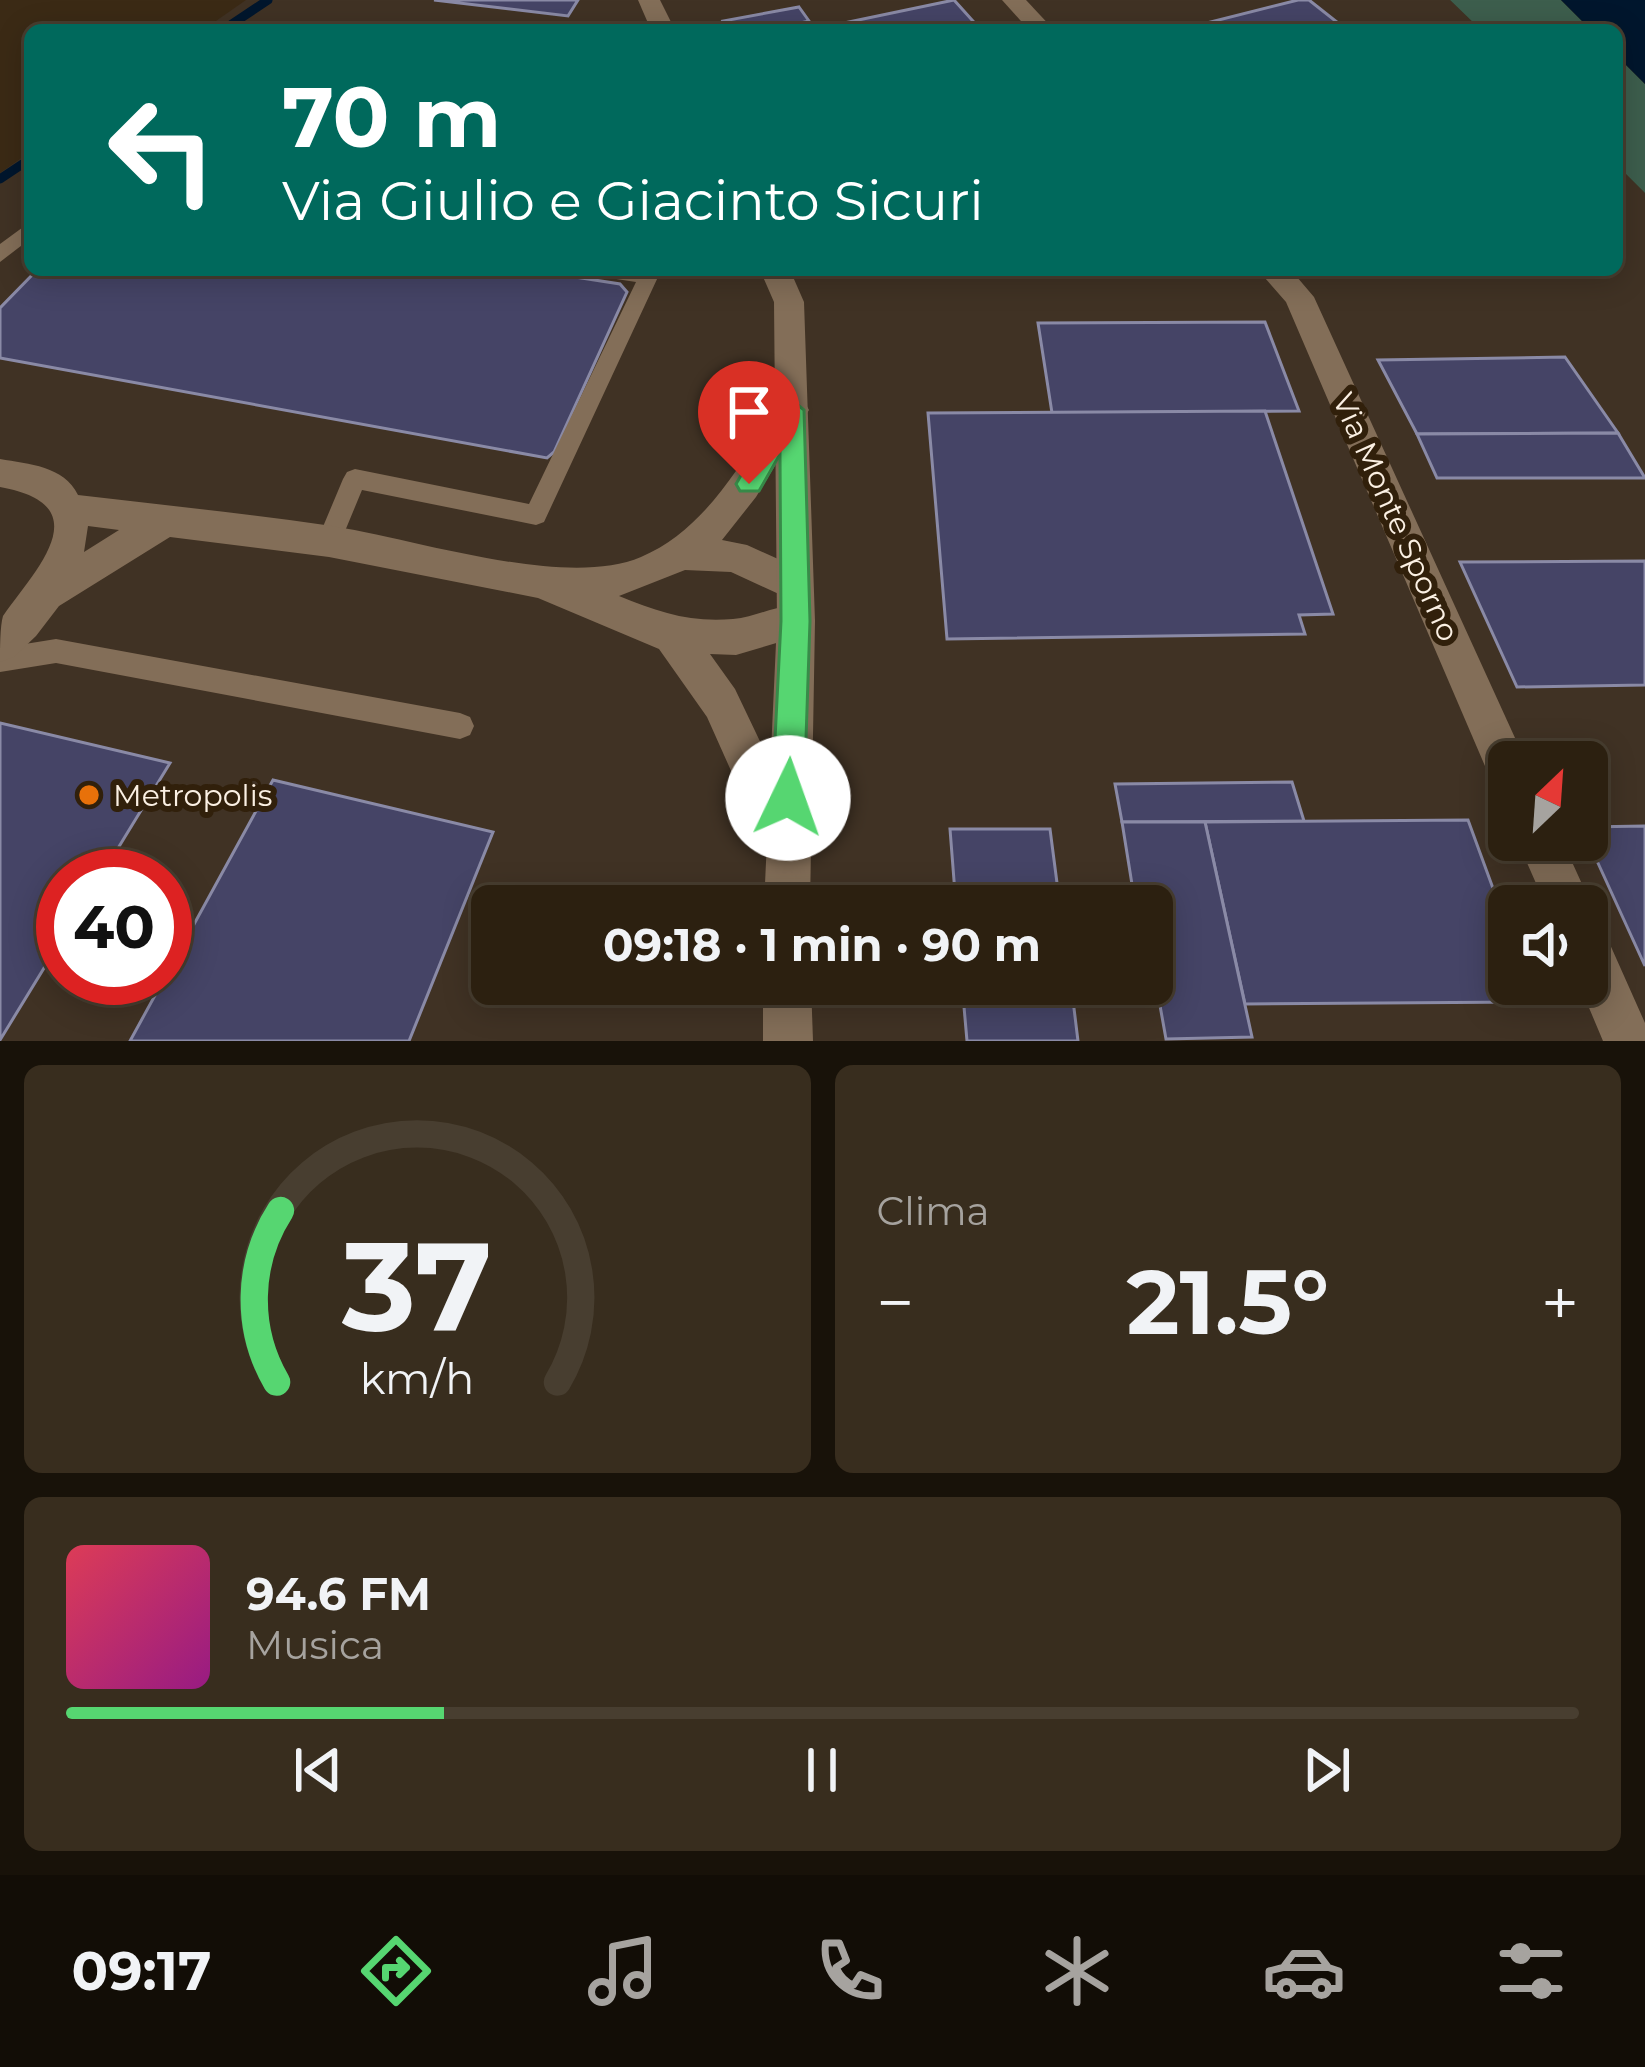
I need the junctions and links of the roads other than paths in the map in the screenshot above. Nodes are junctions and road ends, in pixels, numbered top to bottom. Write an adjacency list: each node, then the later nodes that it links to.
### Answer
1 (1013, 0): 2 (street)
2 (1036, 24)
3 (24, 234): 4 (lane)
4 (0, 256)
5 (642, 276): 12 (lane)
6 (778, 276): 8 (street)
7 (1279, 276): 21 (street, Via Monte Sporno)
8 (792, 410): 13 (street); 16 (street)
9 (0, 473): 10 (street)
10 (69, 509): 11 (street); 15 (street)
11 (162, 523): 12 (street); 15 (street)
12 (328, 541): 14 (street)
13 (682, 554): 14 (street); 16 (street)
14 (541, 582): 17 (street)
15 (52, 591): 18 (street)
16 (795, 602): 17 (street); 22 (street)
17 (673, 636): 22 (street)
18 (0, 644)
19 (0, 660): 20 (lane)
20 (460, 726)
21 (1495, 741)
22 (786, 842): 23 (street)
23 (787, 885)
24 (1608, 996): 27 (street)
25 (787, 1005): 26 (street)
26 (788, 1041)
27 (1628, 1041)

